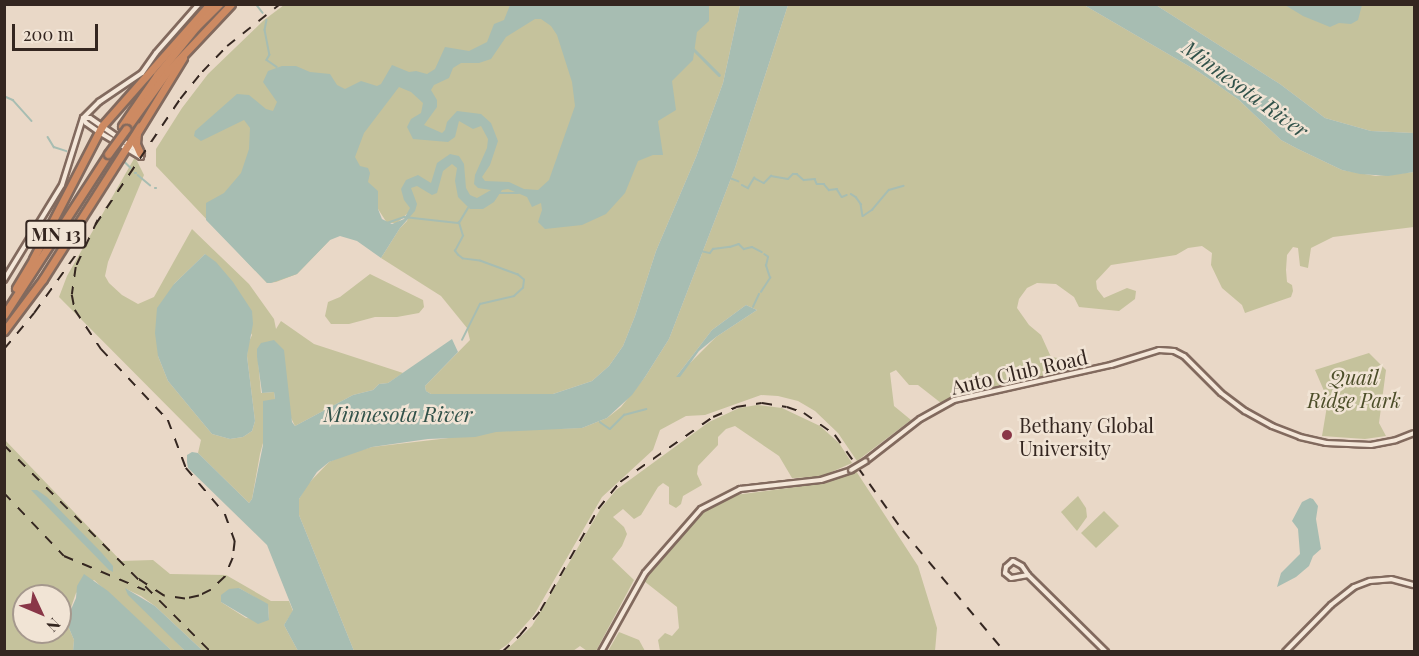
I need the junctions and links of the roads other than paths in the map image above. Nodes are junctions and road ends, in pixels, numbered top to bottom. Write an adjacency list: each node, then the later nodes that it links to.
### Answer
1 (199, 4): 6 (street)
2 (210, 4): 9 (highway)
3 (219, 4): 8 (highway, MN 13)
4 (231, 4): 5 (highway, MN 13)
5 (189, 47): 7 (highway); 8 (highway, MN 13)
6 (83, 118): 9 (street); 14 (street)
7 (140, 126): 10 (highway); 12 (highway)
8 (124, 128): 11 (highway, MN 13, bridge)
9 (100, 129): 10 (street); 13 (highway)
10 (126, 147): 12 (street); 17 (highway)
11 (106, 153): 13 (highway, MN 13); 16 (highway, MN 13)
12 (140, 153)
13 (33, 259): 15 (highway, MN 13)
14 (4, 280)
15 (4, 307)
16 (4, 315)
17 (4, 331)
18 (1414, 433): 21 (street, Auto Club Road, bridge)
19 (1028, 576): 19 (street); 22 (street)
20 (1414, 585): 23 (street)
21 (601, 651)
22 (1106, 651)
23 (1285, 651)

